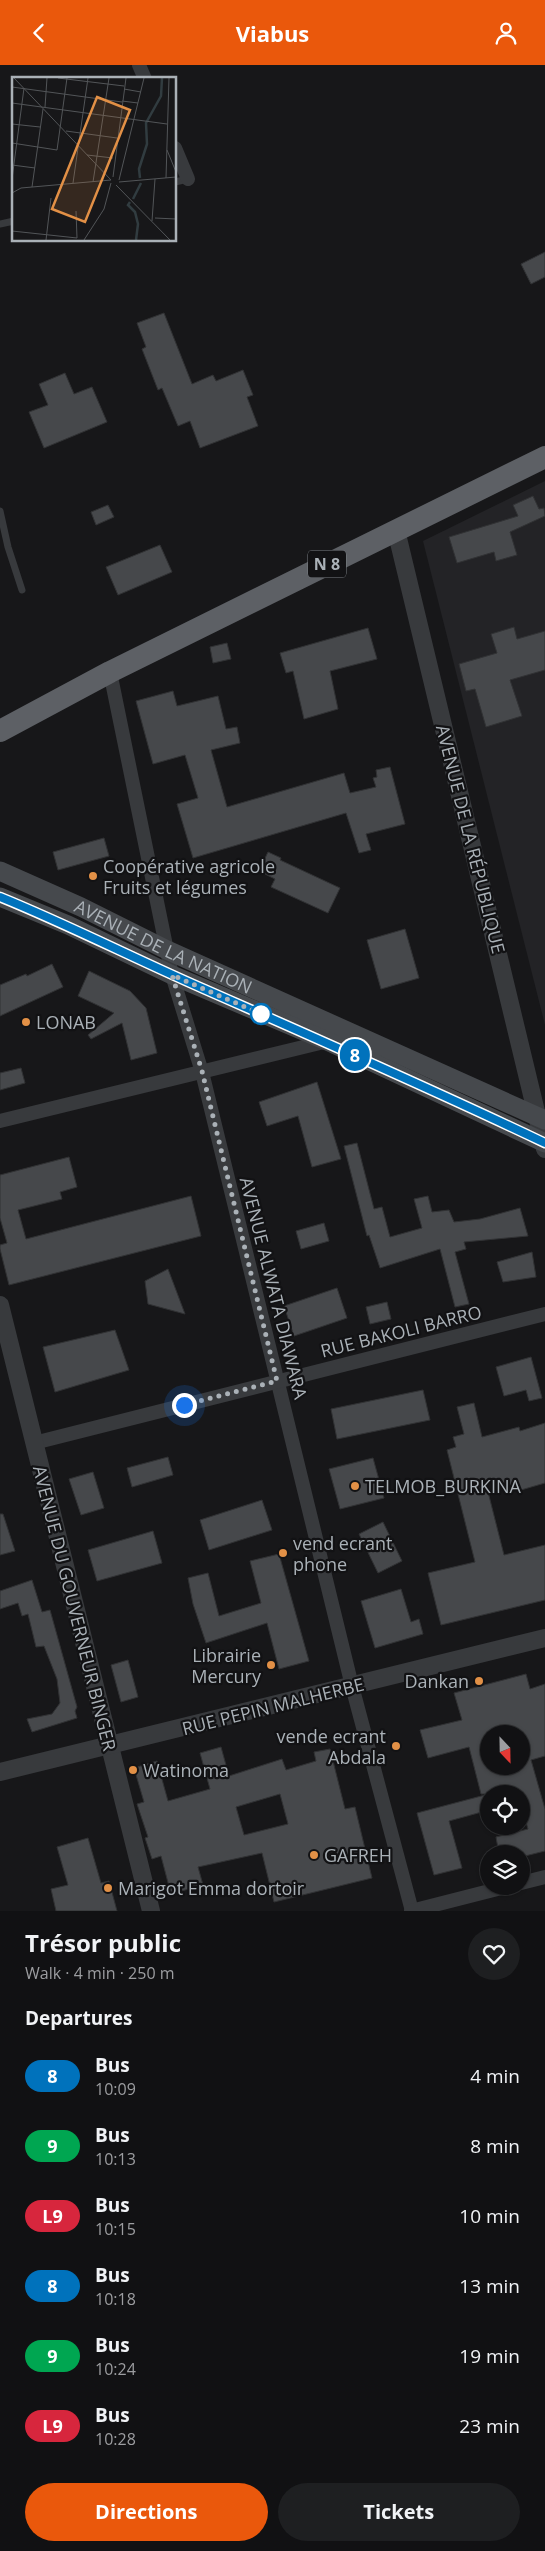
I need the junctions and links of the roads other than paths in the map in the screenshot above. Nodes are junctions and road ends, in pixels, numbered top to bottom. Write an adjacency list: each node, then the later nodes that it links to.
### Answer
1 (140, 65): 2 (street)
2 (144, 77)
3 (176, 153): 4 (street)
4 (182, 180)
5 (545, 457): 7 (highway, N 8)
6 (0, 511): 8 (lane)
7 (396, 530): 9 (highway, N 8); 19 (street, AVENUE DE LA RÉPUBLIQUE)
8 (22, 590)
9 (110, 672): 10 (highway, N 8); 11 (highway, N 8); 14 (street, AVENUE ALWATA DIAWARA)
10 (0, 714)
11 (0, 731)
12 (0, 871): 14 (main road, AVENUE DE LA NATION)
13 (0, 897): 15 (main road, AVENUE DE LA NATION)
14 (167, 950): 15 (street, AVENUE ALWATA DIAWARA); 16 (main road, AVENUE DE LA NATION)
15 (172, 975): 17 (main road, AVENUE DE LA NATION); 18 (street, AVENUE ALWATA DIAWARA)
16 (353, 1035): 17 (street); 19 (main road, AVENUE DE LA NATION)
17 (327, 1041): 18 (street); 21 (main road, AVENUE DE LA NATION)
18 (202, 1071): 20 (street); 24 (street, AVENUE ALWATA DIAWARA)
19 (541, 1118): 21 (street, AVENUE DE LA RÉPUBLIQUE)
20 (0, 1121)
21 (544, 1145)
22 (0, 1305): 25 (street, AVENUE DU GOUVERNEUR BINGER)
23 (545, 1314): 24 (street, RUE BAKOLI BARRO)
24 (277, 1381): 25 (street, RUE BAKOLI BARRO); 27 (street, AVENUE ALWATA DIAWARA)
25 (34, 1443): 28 (street, AVENUE DU GOUVERNEUR BINGER)
26 (545, 1638): 27 (street, RUE PEPIN MALHERBE)
27 (352, 1686): 28 (street, RUE PEPIN MALHERBE); 34 (street, AVENUE ALWATA DIAWARA)
28 (110, 1746): 29 (street, RUE PEPIN MALHERBE); 33 (street, AVENUE DU GOUVERNEUR BINGER)
29 (0, 1772)
30 (545, 1877): 31 (street)
31 (530, 1881)
32 (480, 1893): 34 (street)
33 (151, 1911)
34 (412, 1911)

